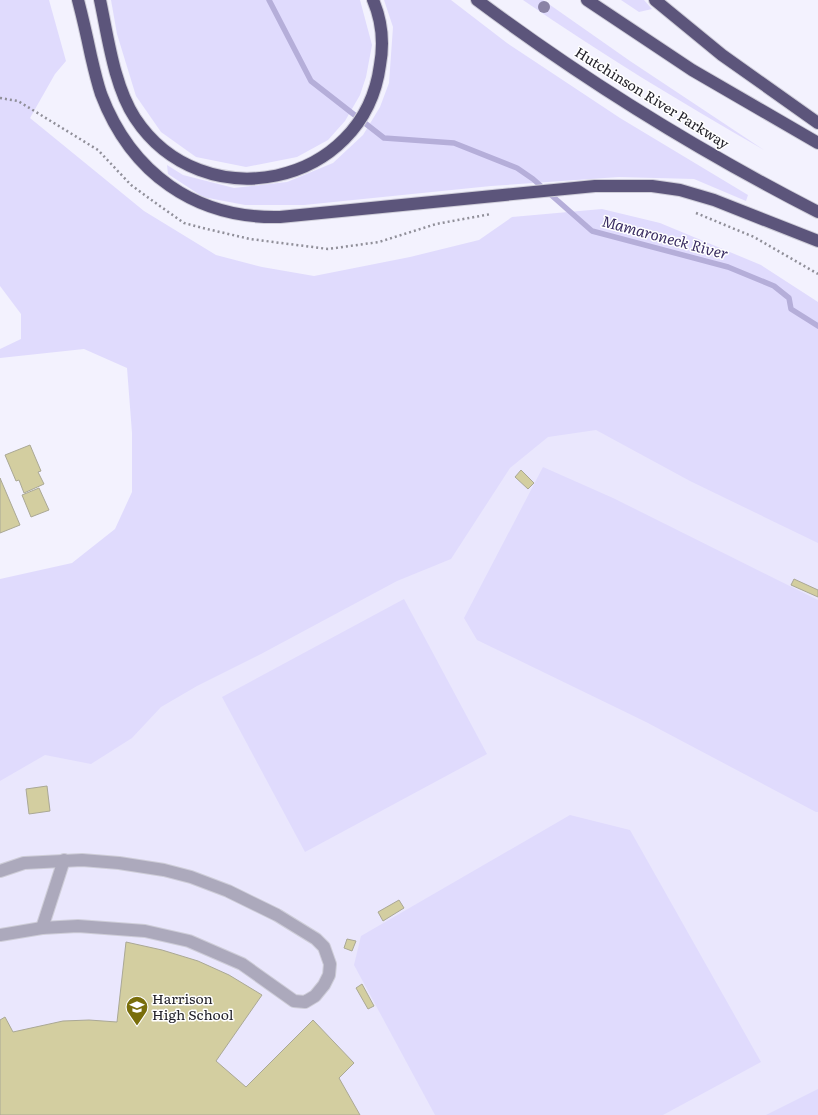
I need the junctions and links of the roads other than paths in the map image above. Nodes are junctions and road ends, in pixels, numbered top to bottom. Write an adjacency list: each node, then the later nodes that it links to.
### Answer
1 (78, 0): 10 (highway)
2 (100, 0): 3 (highway)
3 (373, 0)
4 (477, 0): 9 (highway, Hutchinson River Parkway)
5 (587, 0): 8 (highway)
6 (655, 0): 7 (highway)
7 (818, 123)
8 (818, 143)
9 (818, 212)
10 (818, 241)
11 (64, 860): 12 (lane); 13 (lane); 13 (lane)
12 (0, 870)
13 (42, 928): 14 (lane)
14 (0, 935)

